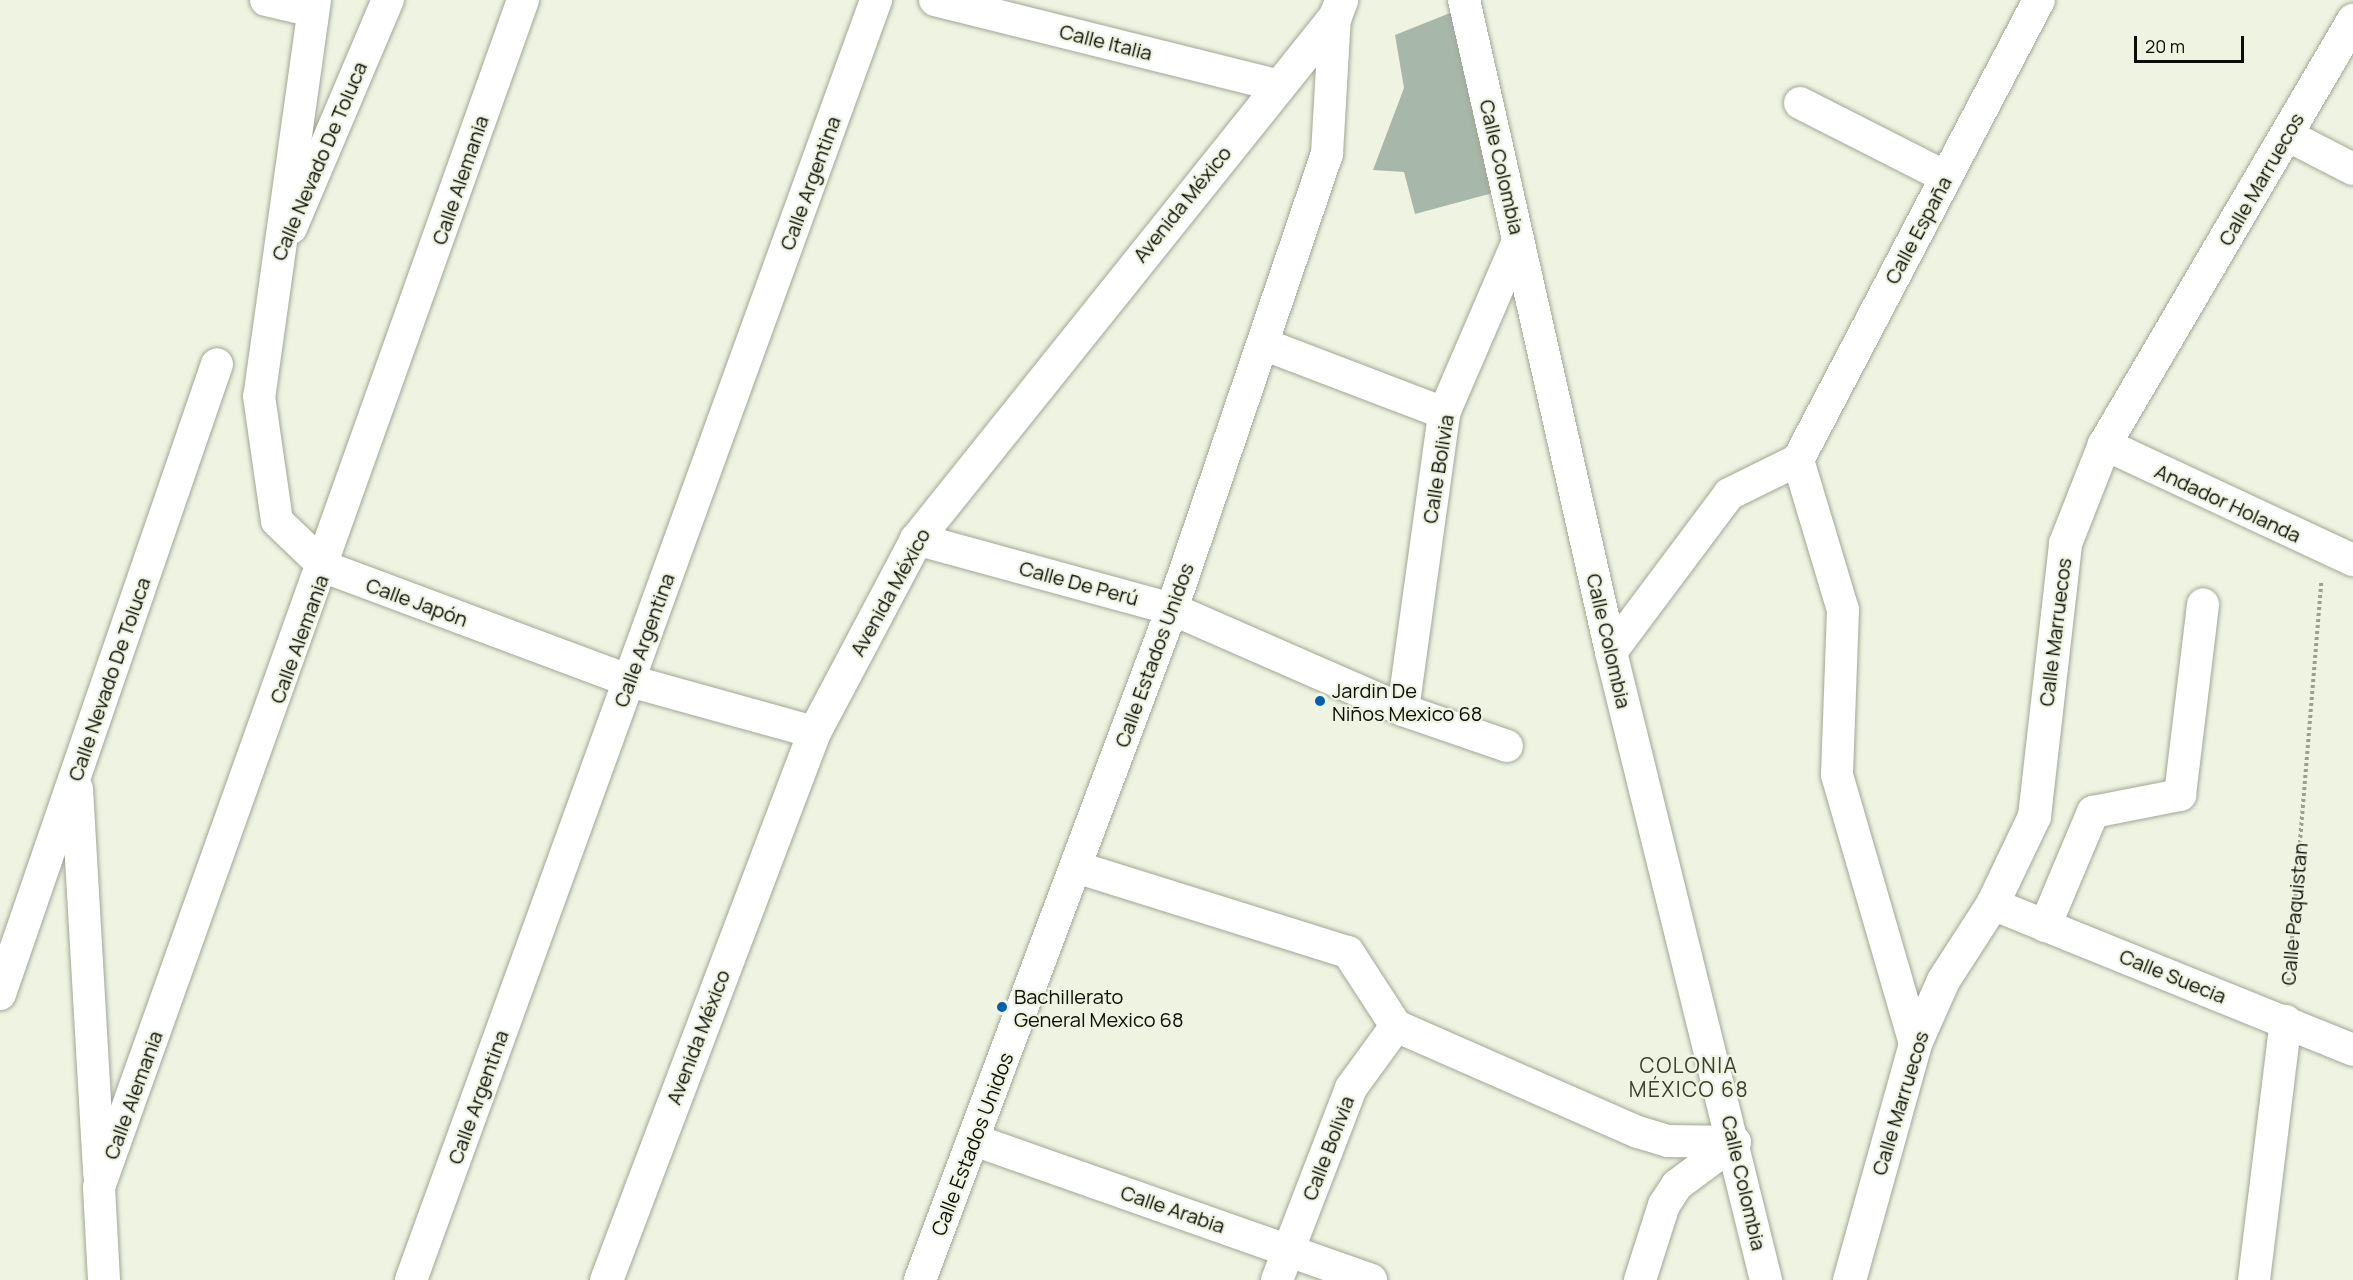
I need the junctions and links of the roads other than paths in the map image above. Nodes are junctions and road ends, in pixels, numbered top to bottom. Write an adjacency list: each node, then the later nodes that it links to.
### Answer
1 (266, 0): 8 (street)
2 (388, 0): 17 (street, Calle Nevado De Toluca)
3 (523, 0): 25 (street, Calle Alemania)
4 (876, 0): 29 (street, Calle Argentina)
5 (935, 0): 11 (street, Calle Italia)
6 (1464, 0): 16 (street, Calle Colombia)
7 (2038, 0): 15 (street, Calle España)
8 (314, 6): 17 (street, Calle Nevado De Toluca)
9 (1338, 8): 11 (street, Avenida México); 18 (street, Calle Estados Unidos)
10 (2353, 20): 13 (street, Calle Marruecos)
11 (1277, 85): 23 (street, Avenida México)
12 (1800, 103): 15 (street)
13 (2288, 135): 14 (street); 21 (street, Calle Marruecos)
14 (2353, 169)
15 (1946, 177): 22 (street, Calle España)
16 (1518, 241): 20 (street, Calle Bolivia); 28 (street, Calle Colombia)
17 (273, 270): 25 (street, Calle Japón)
18 (1263, 344): 20 (street); 27 (street, Calle Estados Unidos)
19 (218, 364): 33 (street, Calle Nevado De Toluca)
20 (1444, 413): 30 (street, Calle Bolivia)
21 (2104, 444): 24 (street, Andador Holanda); 35 (street, Calle Marruecos)
22 (1798, 460): 28 (street); 40 (street)
23 (916, 538): 27 (street, Calle De Perú); 31 (street, Avenida México)
24 (2353, 560)
25 (325, 567): 29 (street, Calle Japón); 44 (street, Calle Alemania)
26 (2203, 604): 36 (street)
27 (1172, 609): 30 (street, Calle De Perú); 34 (street, Calle Estados Unidos)
28 (1611, 652): 43 (street, Calle Colombia)
29 (630, 681): 31 (street, Calle Japón); 47 (street, Calle Argentina)
30 (1403, 710): 32 (street, Calle De Perú)
31 (814, 732): 48 (street, Avenida México)
32 (1507, 746)
33 (76, 774): 37 (street, Calle Nevado De Toluca); 44 (street)
34 (1076, 867): 39 (street); 42 (street, Calle Estados Unidos)
35 (1992, 904): 36 (street, Calle Suecia); 40 (street, Calle Marruecos)
36 (2045, 926): 38 (street, Calle Suecia)
37 (0, 994)
38 (2286, 1021): 41 (street, Calle Suecia); 55 (street)
39 (1396, 1026): 43 (street); 45 (street, Calle Bolivia)
40 (1915, 1043): 54 (street, Calle Marruecos)
41 (2353, 1050)
42 (974, 1140): 45 (street, Calle Arabia); 49 (street, Calle Estados Unidos)
43 (1735, 1142): 52 (street); 53 (street, Calle Colombia)
44 (99, 1187): 46 (street, Calle Alemania)
45 (1289, 1249): 50 (street, Calle Bolivia); 51 (street, Calle Arabia)
46 (104, 1280)
47 (411, 1280)
48 (606, 1280)
49 (920, 1280)
50 (1277, 1280)
51 (1371, 1280)
52 (1640, 1280)
53 (1766, 1280)
54 (1849, 1280)
55 (2254, 1280)

